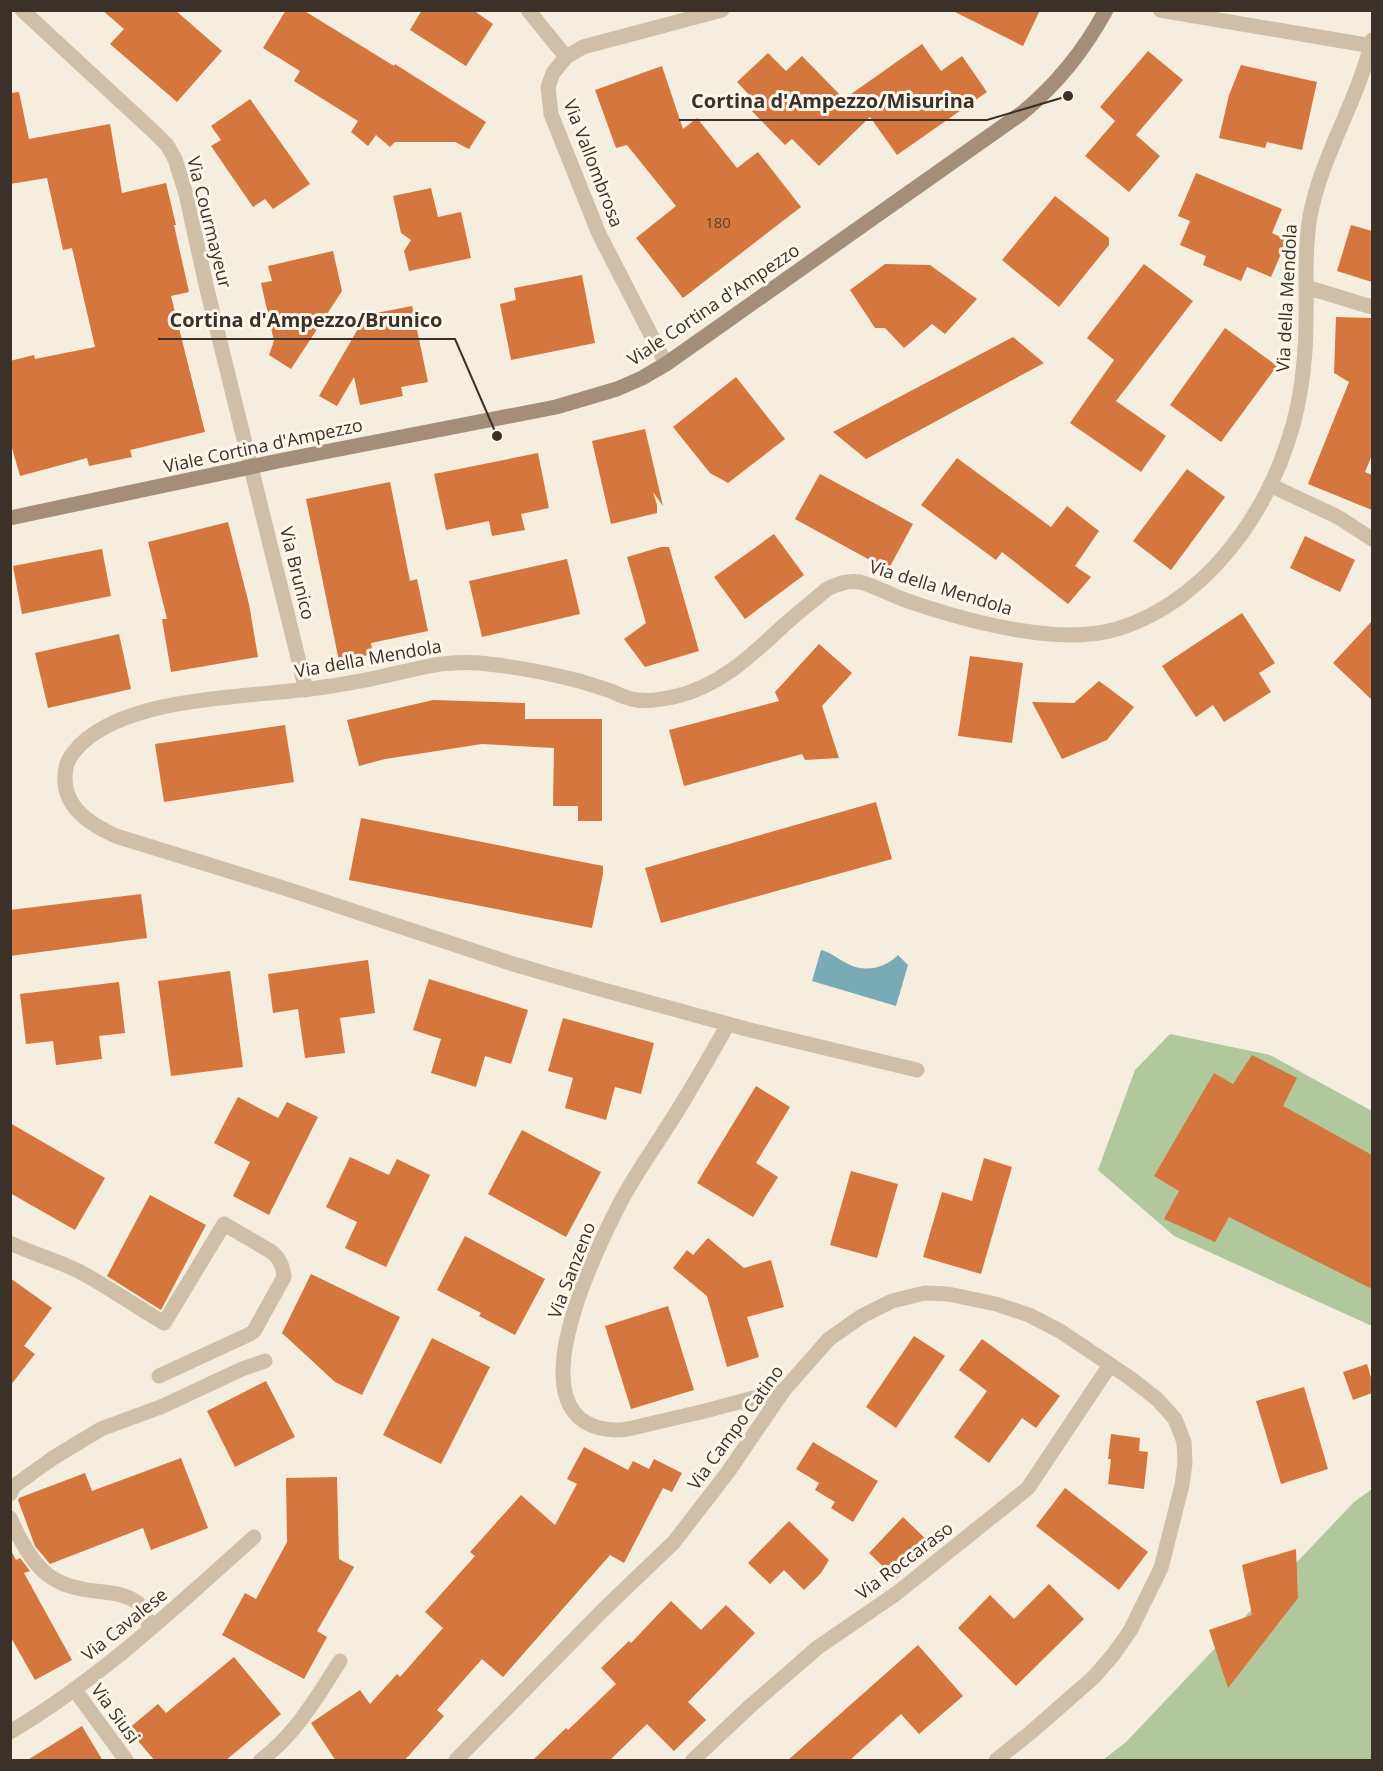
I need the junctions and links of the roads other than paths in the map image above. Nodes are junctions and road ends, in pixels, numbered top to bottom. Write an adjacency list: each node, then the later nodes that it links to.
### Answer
1 (22, 10): 11 (street, Via Courmayeur)
2 (528, 10): 7 (street)
3 (722, 10): 7 (street)
4 (1106, 10): 10 (street, Viale Cortina d'Ampezzo)
5 (1160, 10): 6 (street)
6 (1372, 44): 8 (street, Via della Mendola)
7 (566, 57): 10 (street, Via Vallombrosa)
8 (1306, 287): 9 (street); 12 (street, Via della Mendola)
9 (1372, 306)
10 (666, 364): 11 (street, Viale Cortina d'Ampezzo)
11 (252, 466): 13 (street, Viale Cortina d'Ampezzo); 15 (street, Via Brunico)
12 (1270, 485): 14 (street); 15 (street, Via della Mendola)
13 (10, 518)
14 (1372, 539)
15 (306, 690): 16 (street, Via della Mendola)
16 (729, 1024): 17 (street, Via della Mendola); 22 (street, Via Sanzeno)
17 (917, 1070)
18 (10, 1243): 21 (street)
19 (266, 1361): 23 (street)
20 (1110, 1365): 22 (street, Via Campo Catino); 33 (street, Via Roccaraso); 34 (street, Via Campo Catino)
21 (159, 1376)
22 (784, 1390): 32 (street, Via Campo Catino)
23 (10, 1494)
24 (10, 1518): 26 (street)
25 (254, 1537): 26 (street, Via Cavalese)
26 (150, 1629): 28 (street, Via Cavalese)
27 (340, 1661): 31 (street)
28 (74, 1689): 29 (street, Via Cavalese); 30 (street, Via Siusi)
29 (10, 1732)
30 (126, 1761)
31 (261, 1761)
32 (456, 1761)
33 (693, 1761)
34 (996, 1761)

